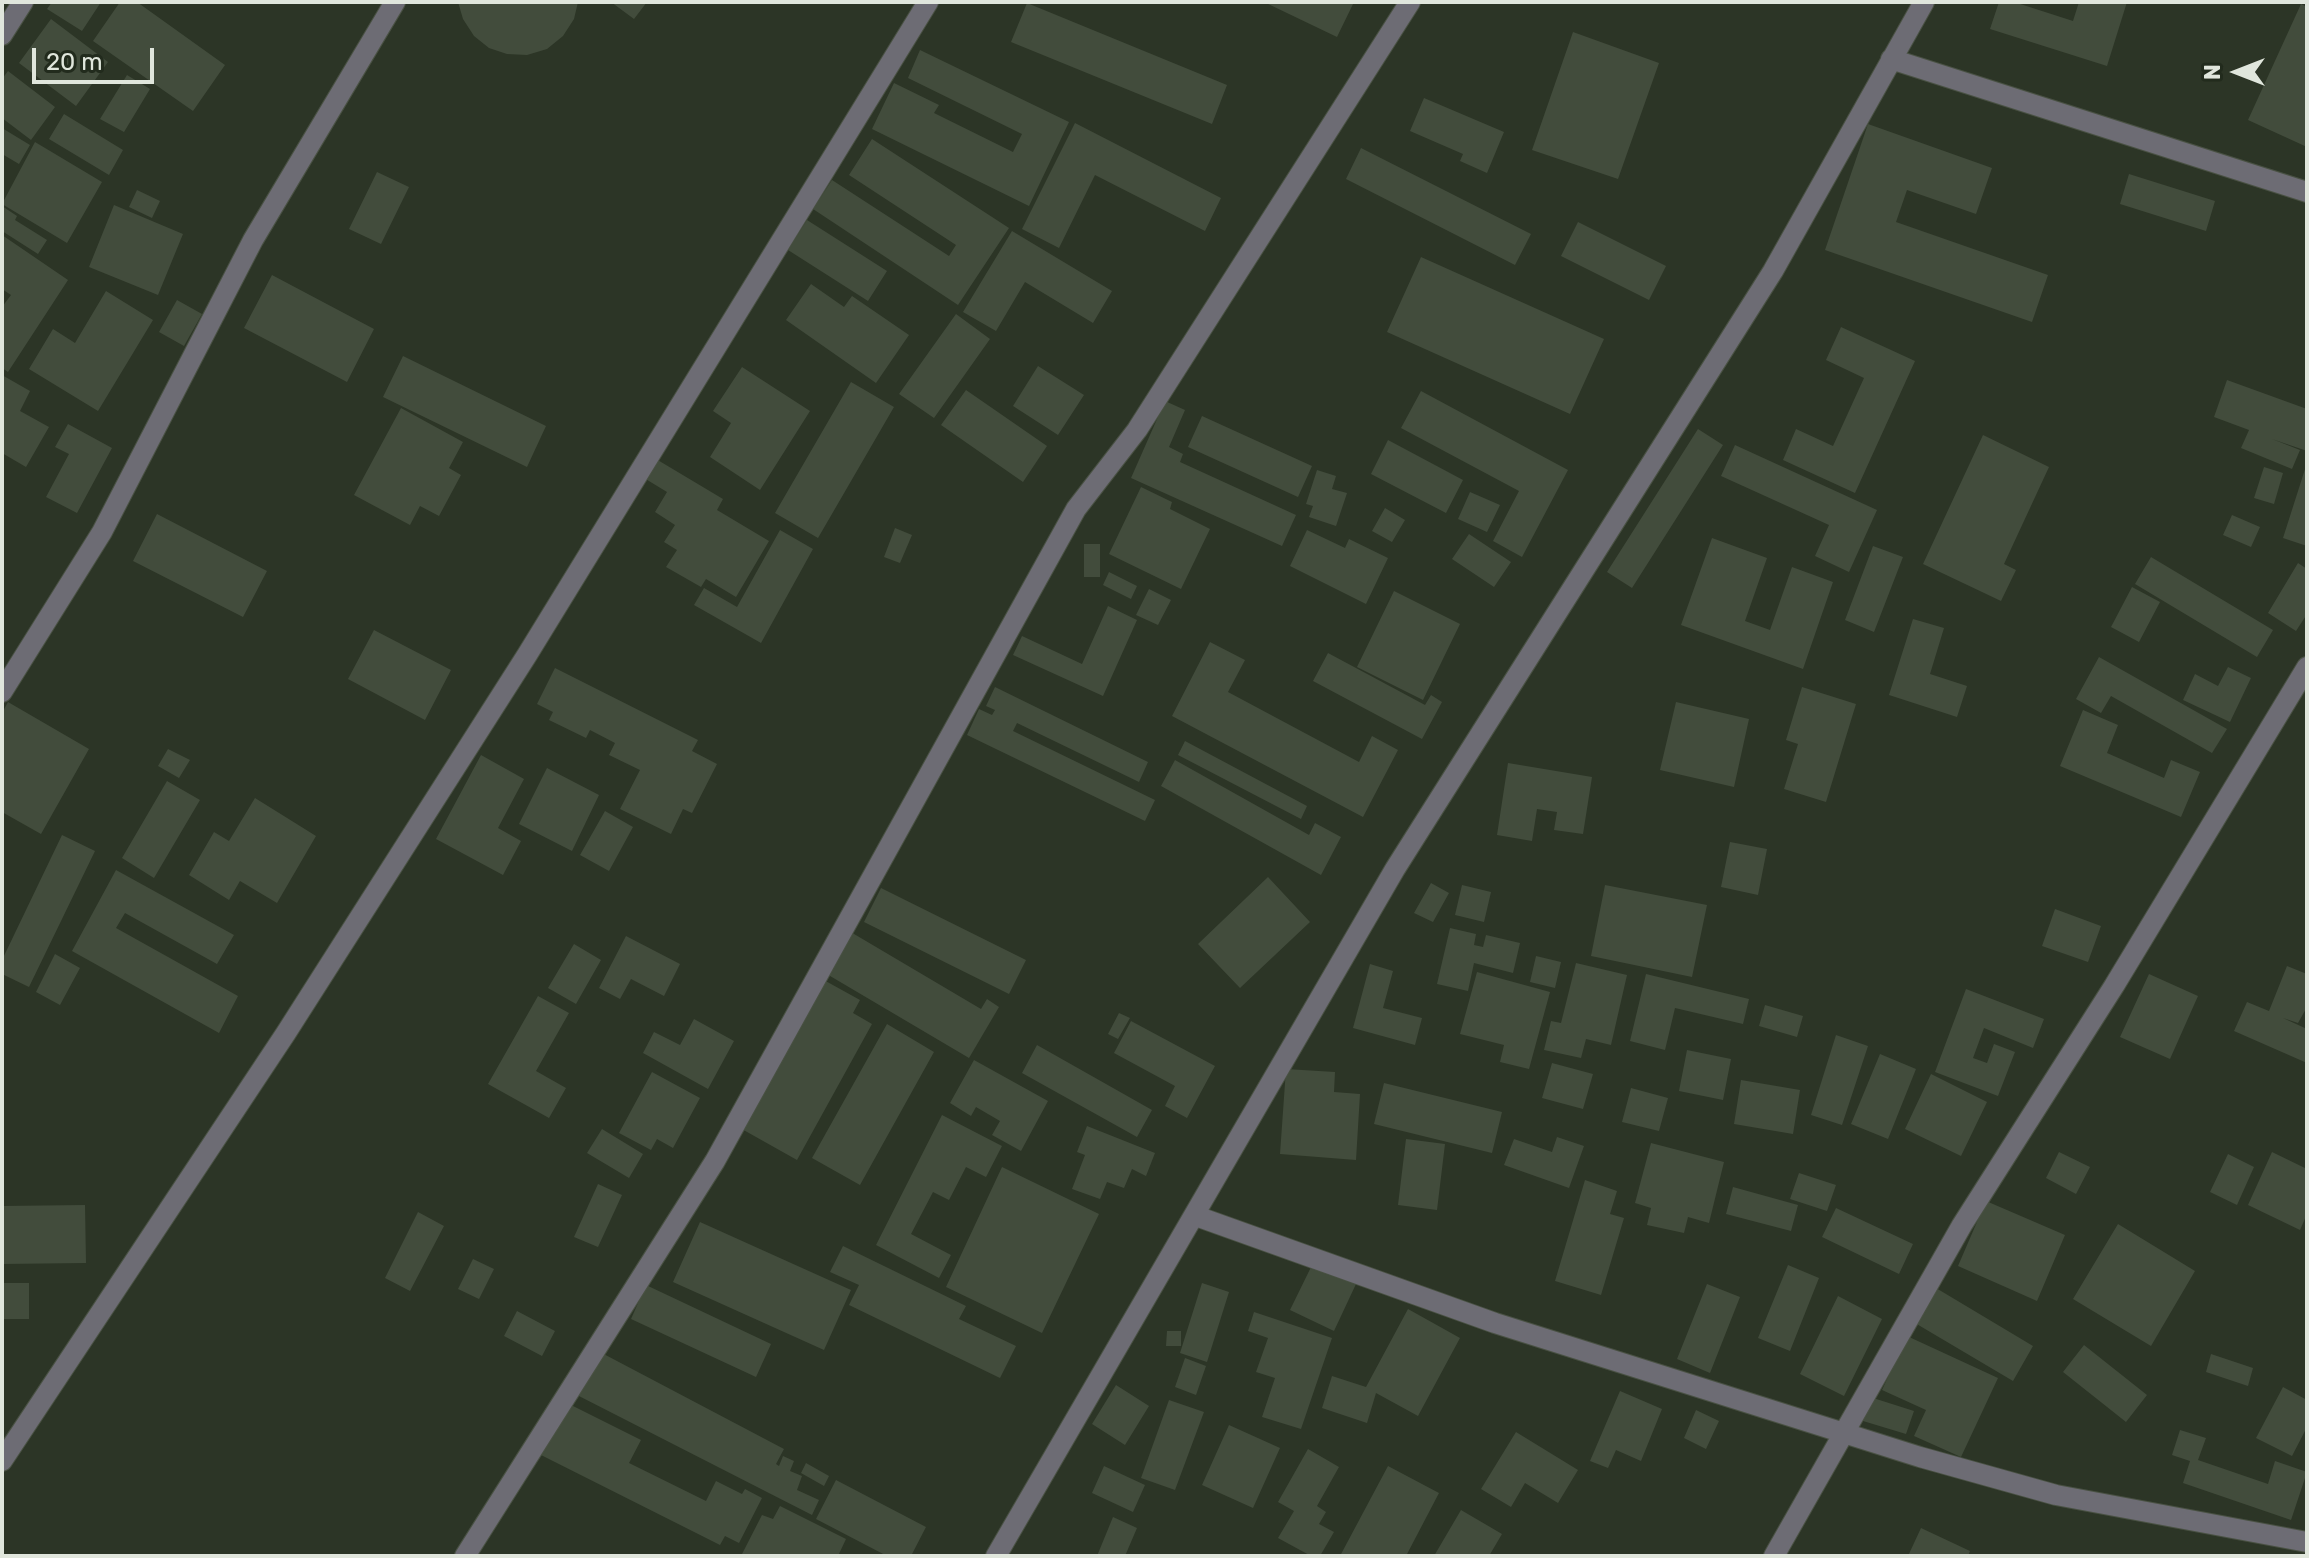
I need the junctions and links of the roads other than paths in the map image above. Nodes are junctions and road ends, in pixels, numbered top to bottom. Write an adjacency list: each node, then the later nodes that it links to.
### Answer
1 (23, 2): 6 (street)
2 (395, 2): 10 (street)
3 (928, 2): 13 (street)
4 (1410, 2): 15 (street)
5 (1924, 2): 7 (street)
6 (2, 35)
7 (1891, 59): 8 (street); 11 (street)
8 (2307, 192)
9 (2307, 667): 12 (street)
10 (2, 692)
11 (1196, 1216): 12 (street); 16 (street)
12 (1846, 1432): 14 (street); 17 (street)
13 (2, 1461)
14 (2307, 1542)
15 (465, 1556)
16 (996, 1556)
17 (1774, 1556)

